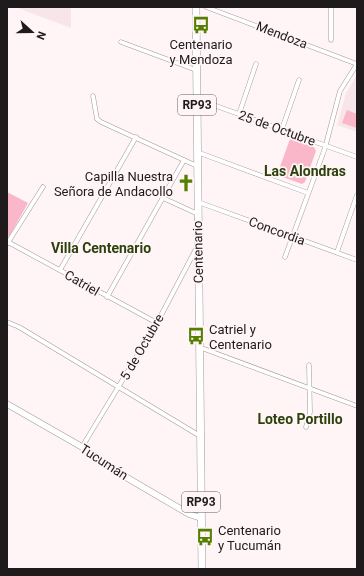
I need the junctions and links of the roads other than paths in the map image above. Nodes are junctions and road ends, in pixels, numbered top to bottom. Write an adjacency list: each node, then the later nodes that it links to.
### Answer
1 (196, 7): 8 (main road, Centenario / RP93)
2 (206, 7): 7 (street, Mendoza)
3 (331, 7): 4 (street)
4 (331, 40)
5 (120, 42): 8 (street)
6 (256, 64): 12 (street)
7 (357, 64): 15 (street)
8 (196, 70): 11 (main road, Centenario / RP93)
9 (299, 80): 13 (street)
10 (93, 96): 14 (street)
11 (197, 98): 12 (street, 25 de Octubre); 16 (main road, Centenario / RP93)
12 (239, 114): 13 (street, 25 de Octubre)
13 (282, 129): 15 (street, 25 de Octubre)
14 (136, 137): 18 (street); 33 (street)
15 (326, 146): 17 (street, 25 de Octubre); 21 (street)
16 (197, 152): 19 (main road, Centenario / RP93); 21 (street)
17 (357, 157)
18 (184, 160): 19 (street); 23 (street)
19 (198, 166): 24 (main road, Centenario / RP93)
20 (43, 187): 28 (street)
21 (308, 193): 27 (street)
22 (357, 196): 25 (street)
23 (163, 198): 26 (street); 34 (street)
24 (198, 202): 26 (main road, Centenario / RP93); 27 (street, Concordia)
25 (355, 209): 30 (street)
26 (198, 214): 29 (main road, Centenario / RP93)
27 (292, 236): 30 (street, Concordia); 31 (street)
28 (8, 243): 33 (street, Catriel)
29 (198, 245): 36 (street, 5 de Octubre); 37 (main road, Centenario / RP93)
30 (337, 252): 32 (street, Concordia)
31 (285, 257)
32 (357, 260)
33 (60, 270): 34 (street, Catriel)
34 (107, 297): 36 (street, Catriel)
35 (7, 322): 39 (street)
36 (157, 323): 39 (street, 5 de Octubre)
37 (200, 347): 40 (street); 44 (main road, Centenario / RP93)
38 (309, 366): 40 (street)
39 (119, 386): 44 (street); 45 (street, 5 de Octubre)
40 (310, 388): 42 (street); 43 (street)
41 (7, 404): 45 (main road, Tucumán)
42 (357, 406)
43 (306, 427)
44 (200, 436): 46 (main road, Centenario / RP93)
45 (82, 447): 46 (main road, Tucumán)
46 (201, 518): 47 (main road, Centenario / RP93)
47 (202, 569)

